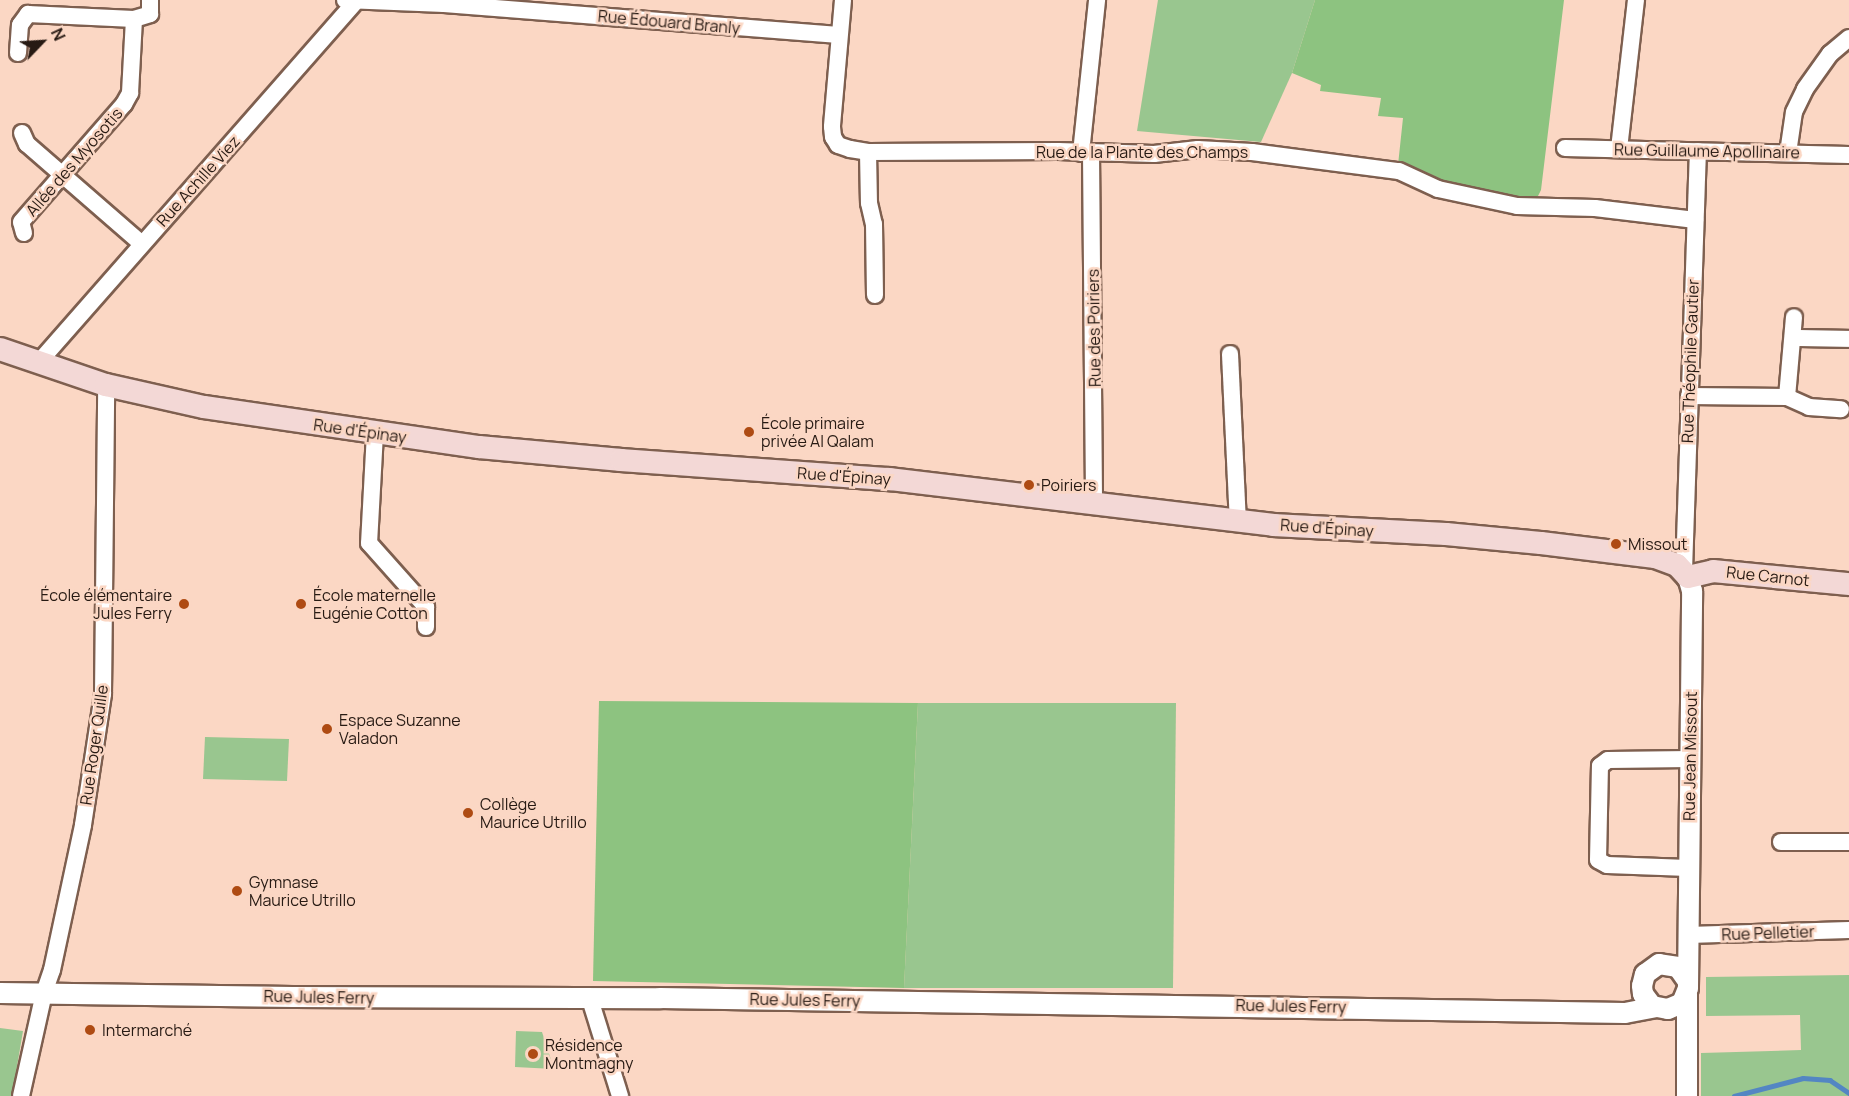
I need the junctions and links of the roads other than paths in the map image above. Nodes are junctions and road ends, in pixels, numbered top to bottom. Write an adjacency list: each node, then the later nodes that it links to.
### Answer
1 (150, 0): 6 (street)
2 (843, 0): 7 (street, Rue de la Plante des Champs)
3 (1096, 0): 15 (street, Rue des Poiriers)
4 (1636, 0): 12 (street)
5 (353, 1): 7 (street, Rue Édouard Branly); 21 (street, Rue Achille Viez)
6 (134, 19): 9 (street); 18 (street, Allée des Myosotis)
7 (839, 35): 14 (street, Rue de la Plante des Champs)
8 (1849, 38): 16 (street)
9 (18, 53)
10 (22, 133): 18 (street)
11 (1566, 148): 12 (street, Rue Guillaume Apollinaire)
12 (1619, 149): 13 (street, Rue Guillaume Apollinaire)
13 (1698, 151): 16 (street, Rue Guillaume Apollinaire); 19 (street, Rue Théophile Gautier)
14 (868, 152): 15 (street, Rue de la Plante des Champs); 22 (street)
15 (1086, 153): 19 (street, Rue de la Plante des Champs); 34 (street, Rue des Poiriers)
16 (1788, 153): 17 (street, Rue Guillaume Apollinaire)
17 (1849, 155)
18 (61, 174): 20 (street, Allée des Myosotis); 21 (street)
19 (1695, 220): 30 (street, Rue Théophile Gautier)
20 (24, 233)
21 (142, 244): 28 (street, Rue Achille Viez)
22 (875, 295)
23 (1794, 317): 24 (street)
24 (1793, 338): 25 (street); 31 (street)
25 (1849, 339)
26 (0, 349): 28 (main road, Rue d'Épinay)
27 (1230, 354): 35 (street)
28 (39, 362): 29 (main road, Rue d'Épinay)
29 (106, 385): 33 (main road, Rue d'Épinay); 49 (street, Rue Roger Quille)
30 (1689, 396): 31 (street); 36 (street, Rue Théophile Gautier)
31 (1787, 397): 32 (street)
32 (1840, 409)
33 (375, 433): 34 (main road, Rue d'Épinay); 38 (street)
34 (1094, 503): 35 (main road, Rue d'Épinay)
35 (1238, 521): 36 (main road, Rue d'Épinay)
36 (1686, 574): 37 (main road, Rue Carnot); 39 (street, Rue Jean Missout)
37 (1849, 584)
38 (426, 627)
39 (1690, 759): 42 (street, Rue Jean Missout); 42 (street)
40 (1781, 842): 41 (street)
41 (1849, 842)
42 (1688, 868): 44 (street, Rue Jean Missout)
43 (1849, 930): 44 (street, Rue Pelletier)
44 (1688, 935): 45 (street); 47 (street, Rue Jean Missout)
45 (1662, 963): 46 (street); 47 (street)
46 (1642, 986): 51 (street); 52 (street)
47 (1687, 987): 51 (street); 53 (street, Rue Jean Missout)
48 (0, 993): 49 (street, Rue Jules Ferry)
49 (44, 993): 50 (street, Rue Jules Ferry); 54 (street, Rue Roger Quille)
50 (590, 999): 52 (street, Rue Jules Ferry); 55 (street)
51 (1664, 1008): 52 (street, Rue Jules Ferry); 53 (street, Rue Jean Missout)
52 (1610, 1012)
53 (1687, 1039): 56 (street, Rue Jean Missout)
54 (21, 1096)
55 (620, 1096)
56 (1687, 1096)

